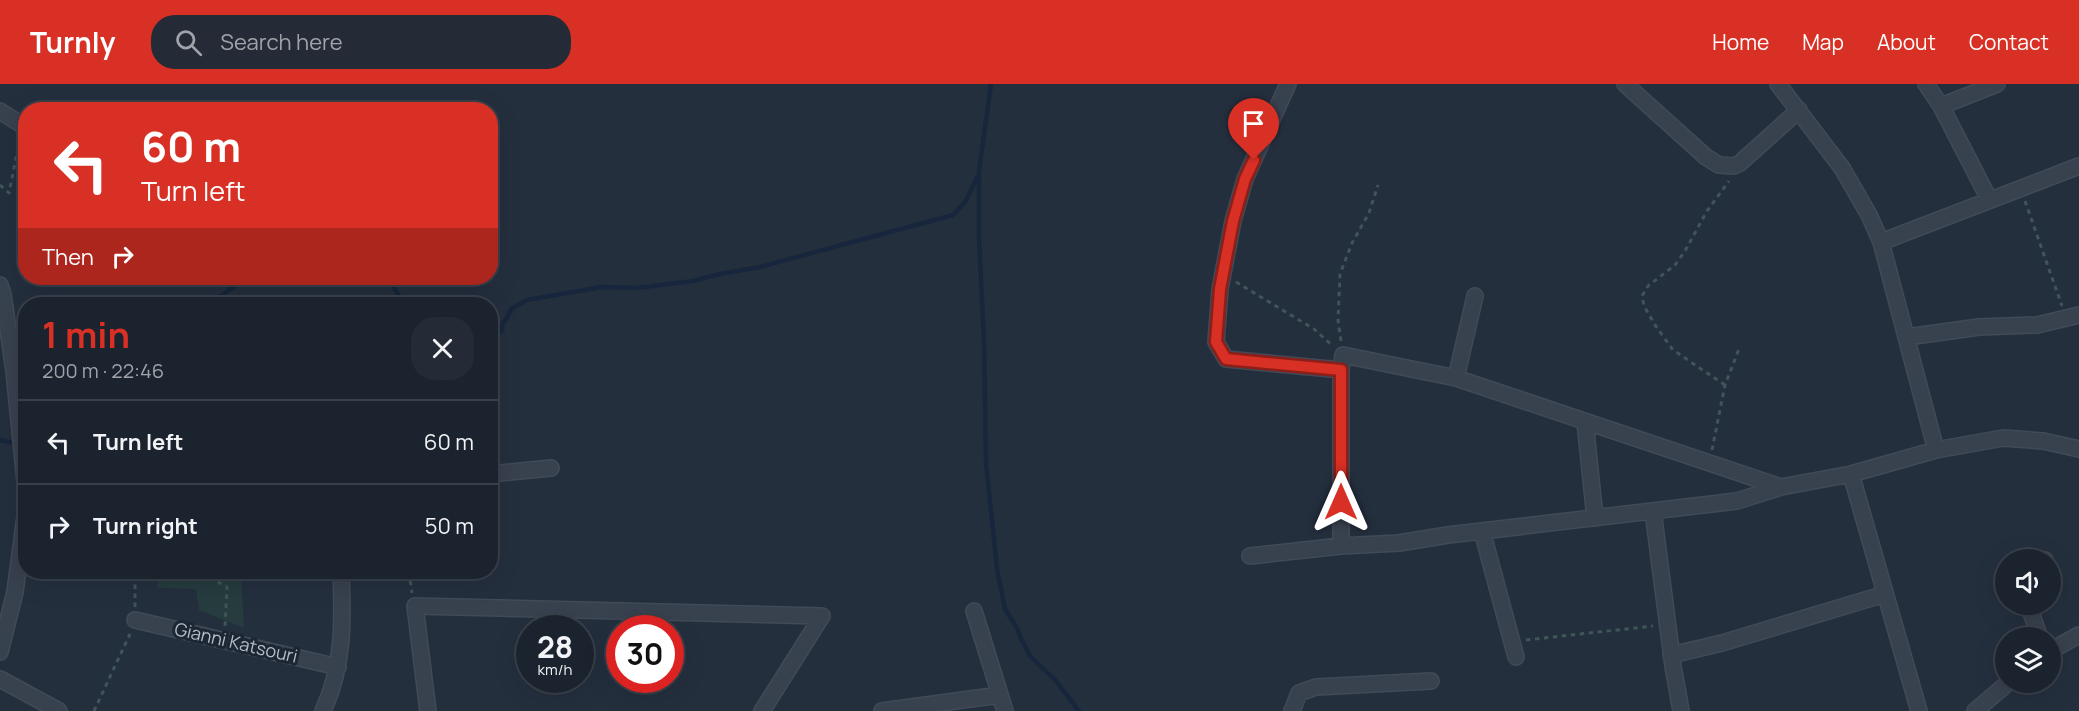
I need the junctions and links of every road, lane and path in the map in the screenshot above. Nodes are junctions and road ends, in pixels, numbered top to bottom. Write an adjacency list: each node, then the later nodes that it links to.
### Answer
1 (1288, 84): 18 (street)
2 (1625, 84): 11 (street)
3 (1778, 84): 7 (street)
4 (1926, 84): 6 (street)
5 (1996, 84): 6 (street)
6 (1941, 106): 16 (street)
7 (1799, 110): 11 (street); 17 (street)
8 (0, 111): 9 (street)
9 (18, 122)
10 (18, 146): 14 (path)
11 (1734, 166): 27 (path)
12 (2079, 166): 15 (street)
13 (1378, 184): 25 (path)
14 (0, 185)
15 (2021, 188): 16 (street); 21 (path)
16 (1989, 199): 17 (street)
17 (1881, 242): 22 (street)
18 (1223, 274): 25 (path); 25 (street)
19 (0, 285): 24 (street)
20 (1475, 296): 26 (street)
21 (2073, 317): 22 (street)
22 (1907, 337): 30 (street)
23 (1740, 349): 27 (path)
24 (18, 361)
25 (1342, 362): 26 (street); 39 (street)
26 (1456, 378): 28 (street)
27 (1725, 386): 31 (path)
28 (1585, 422): 31 (street); 37 (street)
29 (2079, 449): 30 (street)
30 (1936, 450): 34 (street)
31 (1709, 463): 35 (street)
32 (551, 468): 33 (street)
33 (498, 473)
34 (1851, 474): 35 (street); 46 (street)
35 (1781, 487): 36 (street)
36 (1653, 511): 37 (street); 50 (street)
37 (1595, 518): 38 (street)
38 (1482, 531): 39 (street); 54 (street)
39 (1341, 546): 40 (street)
40 (1250, 556)
41 (18, 573): 55 (street)
42 (135, 579): 49 (path)
43 (213, 579): 52 (path)
44 (342, 579): 57 (street)
45 (410, 579): 47 (path)
46 (1884, 594): 56 (street); 71 (street)
47 (415, 606): 65 (street); 66 (street)
48 (974, 611): 61 (street)
49 (135, 620): 52 (street, Gianni Katsouri); 63 (path)
50 (1668, 624): 54 (path); 56 (street)
51 (2079, 634): 53 (street)
52 (225, 641): 57 (street, Gianni Katsouri)
53 (2061, 645)
54 (1514, 649)
55 (0, 652)
56 (1671, 655): 70 (street)
57 (338, 667): 64 (street)
58 (0, 680): 62 (street)
59 (1431, 681): 69 (street)
60 (1996, 693): 72 (street)
61 (1000, 695): 67 (street); 68 (street)
62 (59, 711)
63 (94, 711)
64 (323, 711)
65 (428, 711)
66 (762, 711)
67 (882, 711)
68 (1005, 711)
69 (1292, 711)
70 (1681, 711)
71 (1919, 711)
72 (1975, 711)

